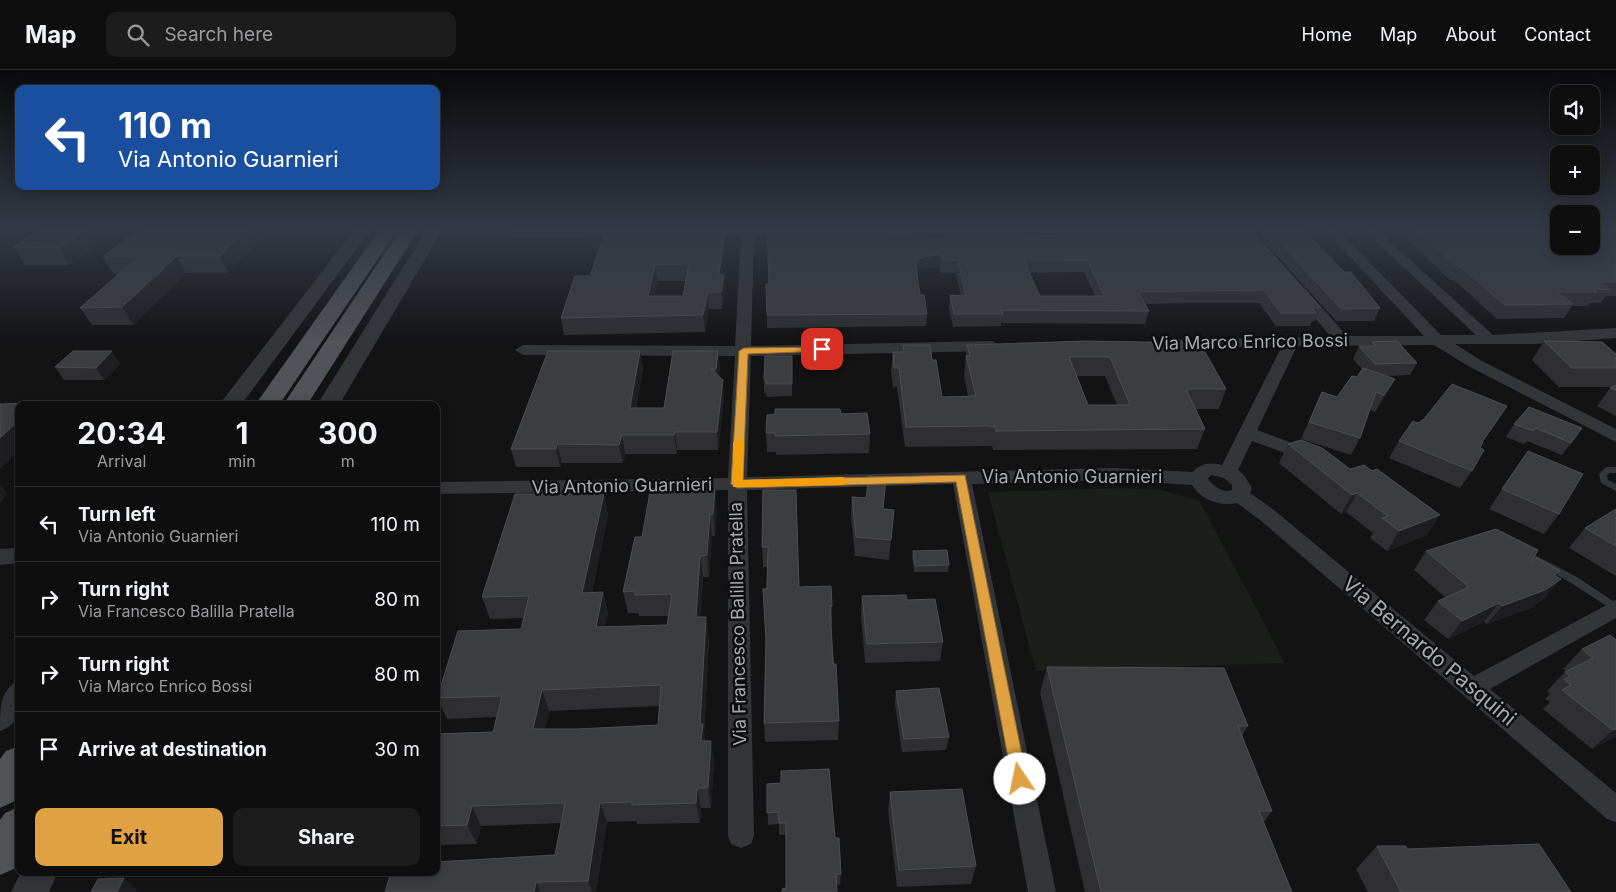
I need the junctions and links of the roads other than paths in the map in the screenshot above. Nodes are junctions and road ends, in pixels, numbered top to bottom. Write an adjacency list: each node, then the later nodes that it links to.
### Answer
1 (334, 267): 18 (street)
2 (362, 267): 19 (main road)
3 (385, 267): 20 (main road)
4 (412, 267): 21 (street)
5 (747, 267): 17 (street, Via Francesco Balilla Pratella)
6 (1367, 267): 12 (street)
7 (1411, 267): 10 (street)
8 (1290, 281): 11 (street)
9 (1616, 333): 10 (street, Via Marco Enrico Bossi)
10 (1488, 338): 12 (street, Via Marco Enrico Bossi)
11 (1343, 340): 12 (street, Via Marco Enrico Bossi); 13 (street, Via Marco Enrico Bossi)
12 (1438, 340): 23 (street)
13 (1292, 341): 14 (street, Via Marco Enrico Bossi); 22 (street)
14 (1143, 344)
15 (1003, 346): 17 (street)
16 (523, 350): 17 (street)
17 (744, 351): 29 (street, Via Francesco Balilla Pratella)
18 (233, 401)
19 (270, 401)
20 (298, 401)
21 (330, 401)
22 (1248, 432): 24 (street); 26 (street)
23 (1616, 436)
24 (1328, 463)
25 (1616, 470): 31 (lane)
26 (1228, 472): 28 (street); 32 (street)
27 (961, 478): 28 (street, Via Antonio Guarnieri); 29 (street, Via Antonio Guarnieri); 48 (street)
28 (1198, 479): 32 (street)
29 (737, 484): 30 (street, Via Antonio Guarnieri); 44 (street, Via Francesco Balilla Pratella)
30 (440, 488)
31 (1616, 488)
32 (1239, 495): 37 (street, Via Bernardo Pasquini)
33 (15, 555): 35 (street)
34 (1529, 556): 36 (lane)
35 (0, 557)
36 (1616, 608): 37 (street)
37 (1474, 687): 42 (street, Via Bernardo Pasquini)
38 (15, 698): 39 (street)
39 (0, 718)
40 (15, 769): 41 (main road)
41 (0, 790)
42 (1616, 810)
43 (15, 832): 45 (main road)
44 (741, 835)
45 (0, 855)
46 (39, 876): 47 (street)
47 (29, 892)
48 (1042, 892)

